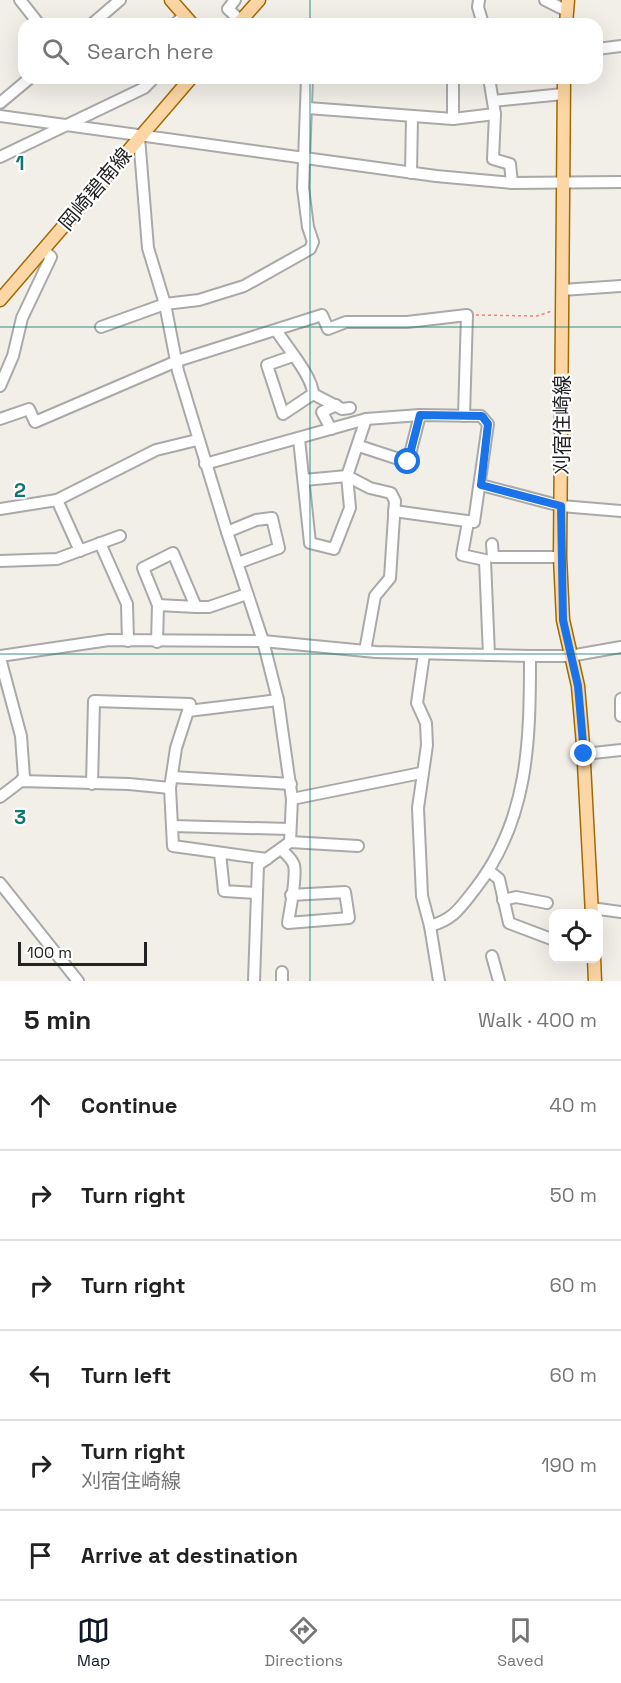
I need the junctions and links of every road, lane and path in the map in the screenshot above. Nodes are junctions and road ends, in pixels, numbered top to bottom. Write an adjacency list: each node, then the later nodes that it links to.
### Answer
1 (20, 0): 9 (street)
2 (120, 0): 10 (street)
3 (171, 0): 11 (main road)
4 (235, 0): 12 (street)
5 (259, 0): 13 (main road)
6 (479, 0): 14 (street)
7 (545, 0): 8 (street)
8 (567, 5)
9 (34, 18)
10 (99, 18)
11 (182, 18)
12 (236, 18)
13 (243, 18)
14 (481, 18)
15 (621, 46): 16 (street)
16 (603, 48)
17 (23, 84): 26 (street)
18 (148, 84): 32 (street)
19 (186, 84): 33 (main road, 岡崎碧南線)
20 (307, 84): 27 (street)
21 (453, 84): 31 (street)
22 (490, 84): 25 (street)
23 (564, 84): 24 (main road, 刈宿住崎線)
24 (563, 94): 25 (street); 39 (main road, 刈宿住崎線)
25 (493, 101): 28 (street)
26 (0, 104)
27 (308, 108): 30 (street); 35 (street)
28 (495, 114): 31 (street); 38 (street)
29 (0, 116): 32 (street)
30 (412, 117): 31 (street); 36 (street)
31 (453, 119)
32 (62, 127): 33 (street); 34 (street)
33 (139, 137): 35 (street); 40 (main road, 岡崎碧南線); 44 (street)
34 (0, 157)
35 (306, 158): 36 (street); 44 (street)
36 (411, 173): 38 (street)
37 (621, 182): 39 (street)
38 (512, 183): 39 (street)
39 (564, 183): 42 (main road, 刈宿住崎線)
40 (44, 250): 43 (main road, 岡崎碧南線); 51 (street)
41 (621, 286): 42 (street)
42 (562, 290): 45 (main road, 刈宿住崎線)
43 (0, 300)
44 (165, 304): 47 (street); 50 (street)
45 (561, 310): 46 (path); 68 (main road, 刈宿住崎線)
46 (467, 315): 48 (street); 56 (street)
47 (101, 327)
48 (276, 330): 49 (street); 50 (street)
49 (293, 356): 52 (street); 52 (street)
50 (177, 361): 57 (street); 61 (street)
51 (0, 386)
52 (313, 394): 53 (street)
53 (336, 405): 54 (street); 59 (street)
54 (350, 408)
55 (420, 415): 56 (street); 58 (street); 62 (street)
56 (464, 416): 66 (street)
57 (0, 419)
58 (366, 419): 59 (street); 62 (street)
59 (331, 429): 60 (street)
60 (299, 439): 63 (street); 65 (street)
61 (198, 440): 63 (street); 67 (street)
62 (359, 446): 64 (street)
63 (205, 464): 73 (street)
64 (347, 476): 65 (street); 65 (street); 70 (street)
65 (304, 480)
66 (481, 485): 68 (street); 72 (street)
67 (57, 500): 69 (street); 77 (street)
68 (561, 506): 71 (street); 78 (main road, 刈宿住崎線)
69 (0, 509)
70 (394, 511): 72 (street); 88 (street)
71 (621, 511)
72 (468, 522): 90 (street)
73 (226, 532): 80 (street); 80 (street)
74 (120, 536): 75 (street)
75 (100, 543): 77 (street); 84 (street)
76 (492, 544): 78 (street)
77 (80, 551): 79 (street)
78 (560, 557): 92 (main road, 刈宿住崎線)
79 (0, 561)
80 (238, 563): 81 (street)
81 (247, 594): 83 (street); 85 (street)
82 (158, 605): 83 (street); 83 (street); 86 (street)
83 (196, 607)
84 (128, 641): 86 (street); 93 (street)
85 (264, 641): 86 (street); 88 (street); 95 (street)
86 (157, 642)
87 (621, 647): 92 (street)
88 (364, 651): 89 (street)
89 (424, 654): 90 (street); 100 (street)
90 (489, 656): 91 (street)
91 (530, 656): 92 (street); 113 (street)
92 (570, 656): 99 (main road, 刈宿住崎線)
93 (0, 657): 101 (street)
94 (621, 699): 97 (street)
95 (278, 700): 96 (street); 104 (street)
96 (190, 704): 102 (street); 103 (street)
97 (621, 716)
98 (621, 750): 99 (street)
99 (584, 754): 119 (main road, 刈宿住崎線)
100 (421, 773): 106 (street); 122 (street)
101 (21, 781): 103 (street); 105 (street)
102 (171, 783): 103 (street); 104 (street); 107 (street)
103 (92, 784)
104 (291, 784): 106 (street)
105 (0, 797)
106 (292, 799): 108 (street)
107 (172, 826): 108 (street); 111 (street)
108 (290, 829): 109 (street)
109 (286, 846): 110 (street); 112 (street); 116 (street)
110 (358, 846)
111 (220, 854): 112 (street); 115 (street)
112 (267, 859): 115 (street)
113 (489, 871): 117 (street); 122 (street)
114 (0, 883): 126 (street)
115 (256, 893): 127 (street)
116 (291, 895): 116 (street)
117 (503, 900): 118 (street); 123 (street)
118 (547, 903)
119 (591, 909)
120 (603, 911): 121 (street)
121 (621, 912)
122 (430, 926): 128 (street)
123 (549, 938)
124 (492, 956): 129 (street)
125 (594, 963): 130 (main road)
126 (78, 981)
127 (254, 981)
128 (439, 981)
129 (499, 981)
130 (595, 981)

